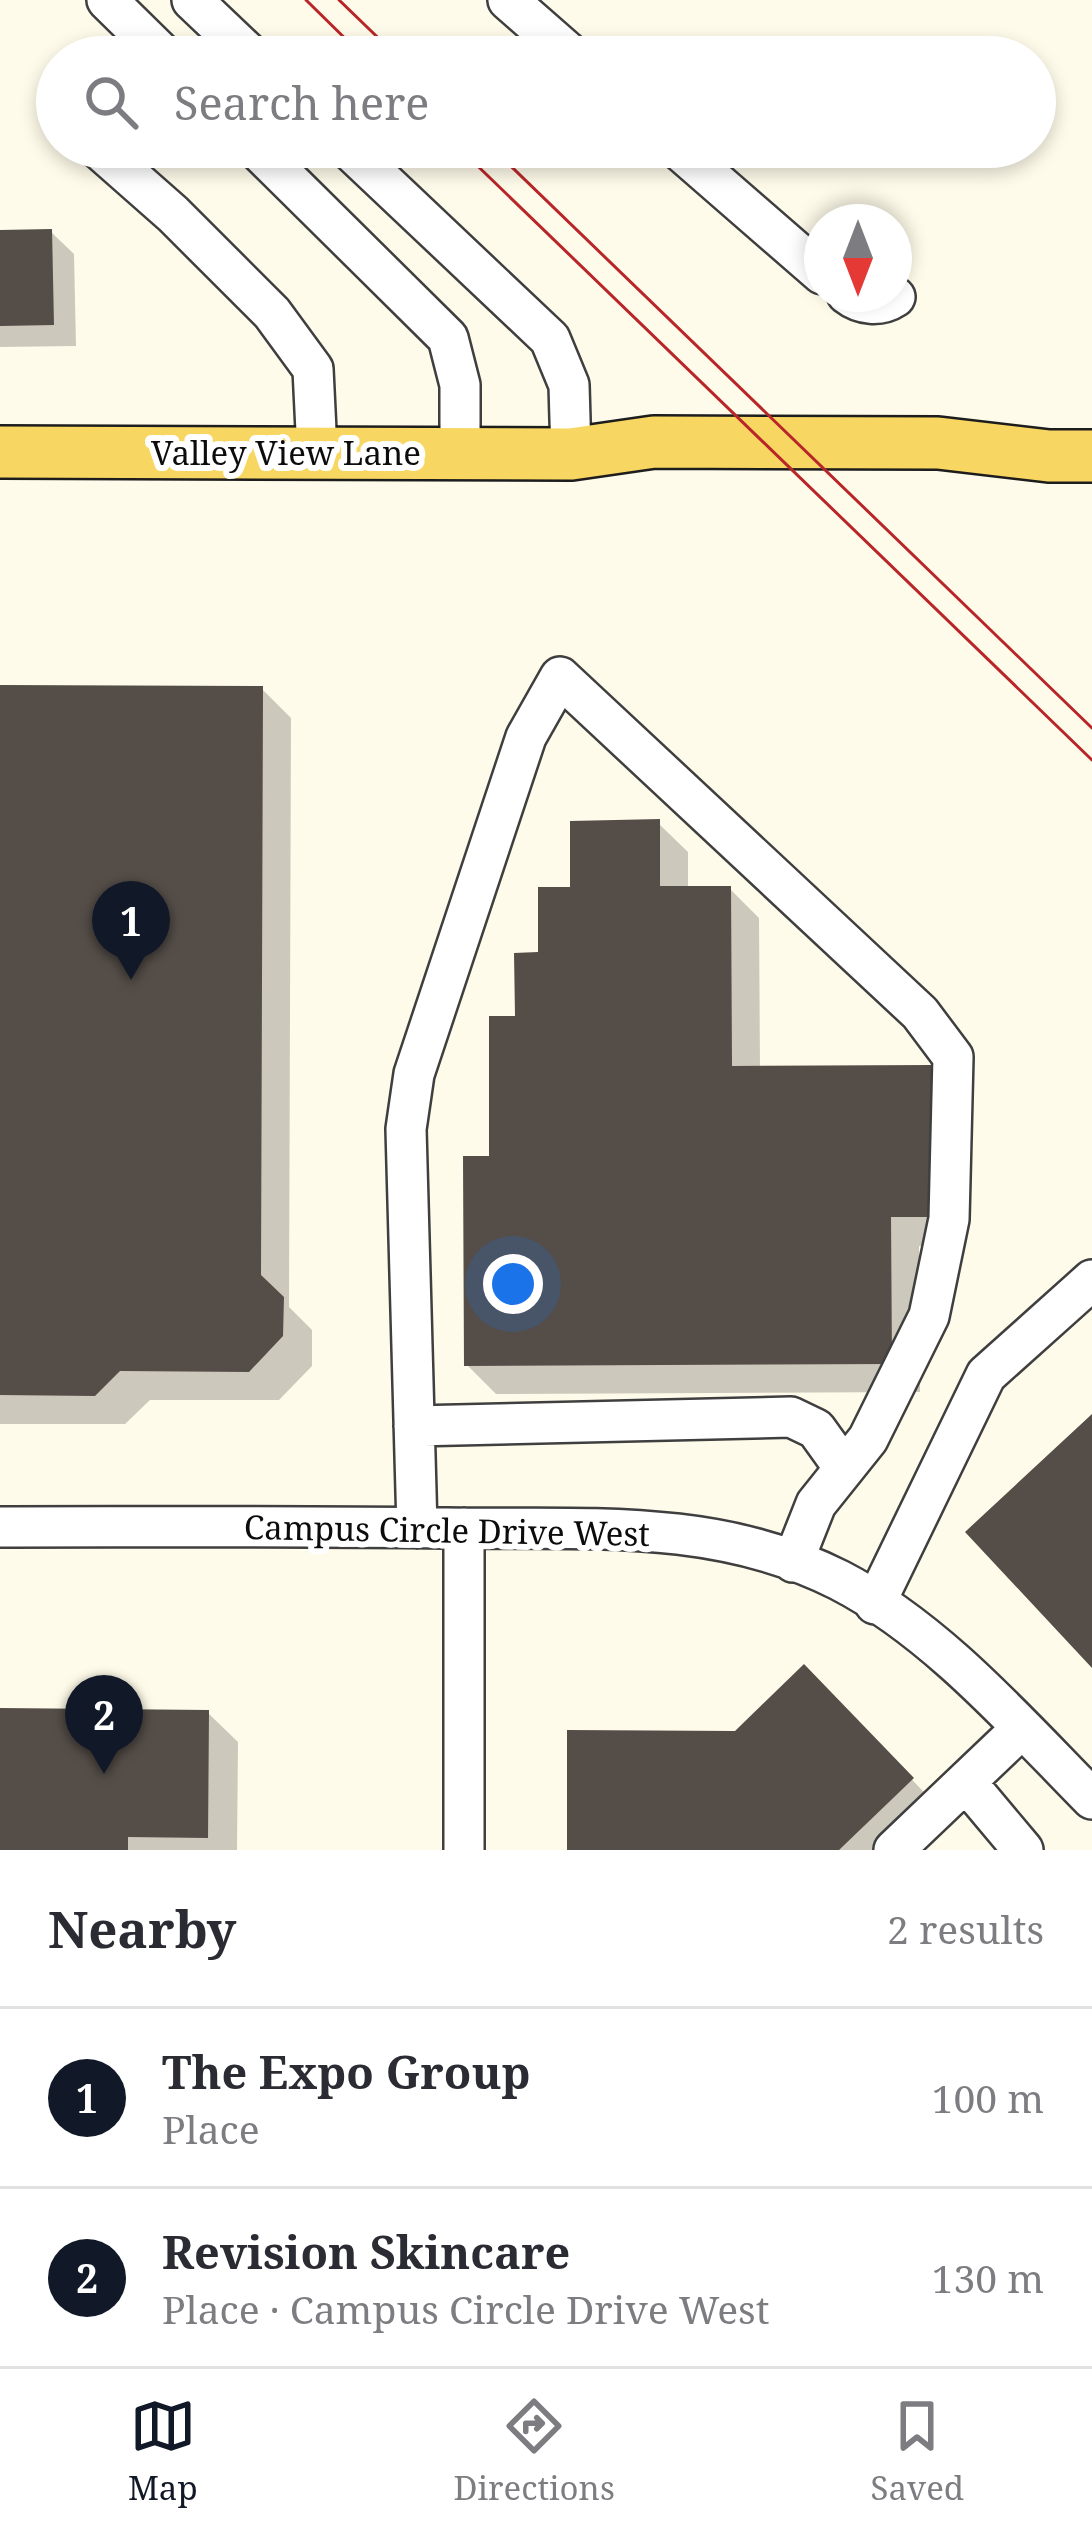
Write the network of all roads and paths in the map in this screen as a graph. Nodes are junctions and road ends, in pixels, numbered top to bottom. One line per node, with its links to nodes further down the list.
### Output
1 (107, 0): 4 (street)
2 (192, 0): 5 (street)
3 (508, 0): 6 (street)
4 (144, 36)
5 (230, 36)
6 (549, 36)
7 (121, 168): 13 (street)
8 (276, 168): 14 (street)
9 (369, 168): 15 (street)
10 (700, 168): 11 (street)
11 (804, 258)
12 (0, 452): 13 (main road, Valley View Lane)
13 (317, 452): 14 (main road, Valley View Lane)
14 (460, 452): 15 (main road, Valley View Lane)
15 (571, 454): 16 (main road, Valley View Lane)
16 (1071, 456)
17 (1092, 1280): 24 (street)
18 (414, 1426): 19 (street); 19 (street); 21 (street)
19 (844, 1468): 23 (street)
20 (0, 1527): 21 (street, Campus Circle Drive West)
21 (417, 1528): 22 (street, Campus Circle Drive West)
22 (464, 1528): 23 (street, Campus Circle Drive West); 28 (street)
23 (793, 1562): 24 (street, Campus Circle Drive West)
24 (875, 1604): 25 (street, Campus Circle Drive West)
25 (1022, 1728): 26 (street); 27 (street, Campus Circle Drive West)
26 (966, 1782): 29 (street); 30 (street)
27 (1092, 1799)
28 (464, 1850)
29 (894, 1850)
30 (1023, 1850)

